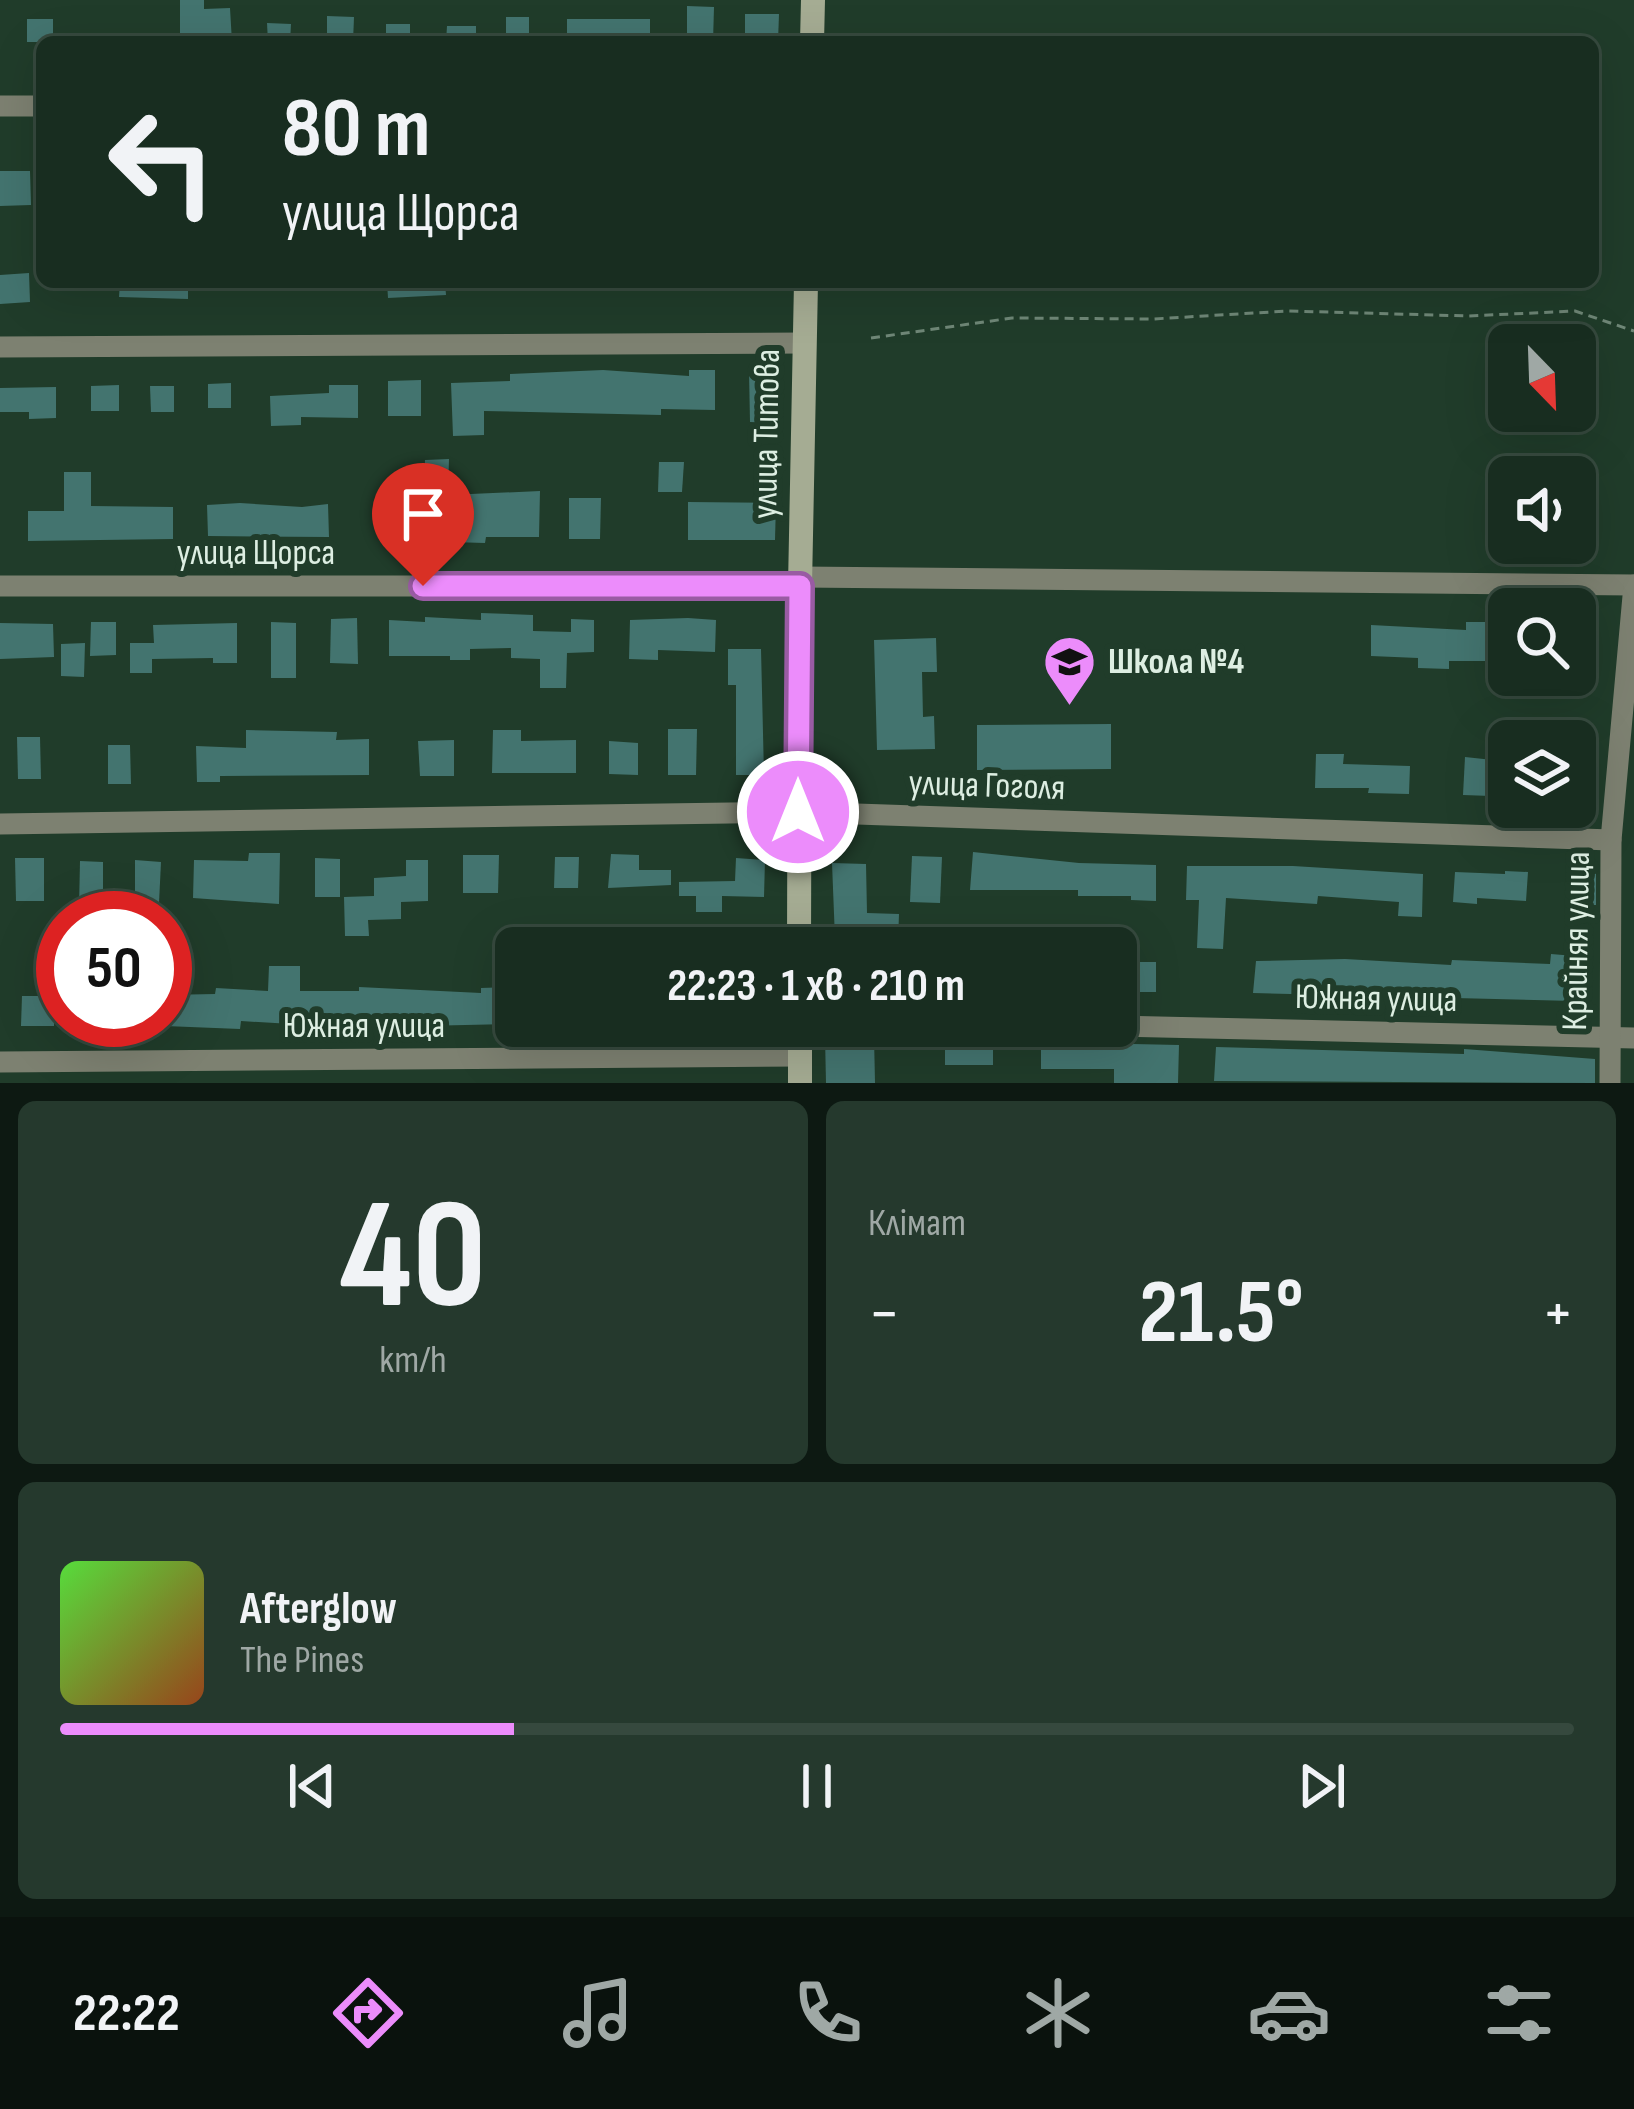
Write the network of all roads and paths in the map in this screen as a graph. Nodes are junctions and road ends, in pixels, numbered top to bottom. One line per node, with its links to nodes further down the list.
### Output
1 (813, 0): 2 (main road)
2 (812, 36)
3 (0, 106): 4 (street)
4 (36, 106)
5 (806, 288): 8 (main road, улица Титова)
6 (1634, 331): 7 (path)
7 (871, 338)
8 (804, 344): 9 (street); 10 (main road, улица Титова)
9 (0, 347)
10 (800, 581): 11 (street, улица Щорса); 12 (street, улица Щорса); 13 (main road, улица Титова)
11 (1634, 584): 15 (street, Крайняя улица)
12 (0, 586)
13 (798, 812): 14 (street, улица Гоголя); 15 (street, улица Гоголя); 16 (main road, улица Титова)
14 (0, 824)
15 (1611, 840): 18 (street, Крайняя улица)
16 (800, 927)
17 (1137, 1026): 18 (street, Южная улица)
18 (1609, 1037): 19 (street, Южная улица); 24 (street, Крайняя улица)
19 (1634, 1038)
20 (801, 1047): 21 (main road)
21 (801, 1056): 22 (street, Южная улица); 23 (main road)
22 (0, 1062)
23 (800, 1083)
24 (1610, 1083)

